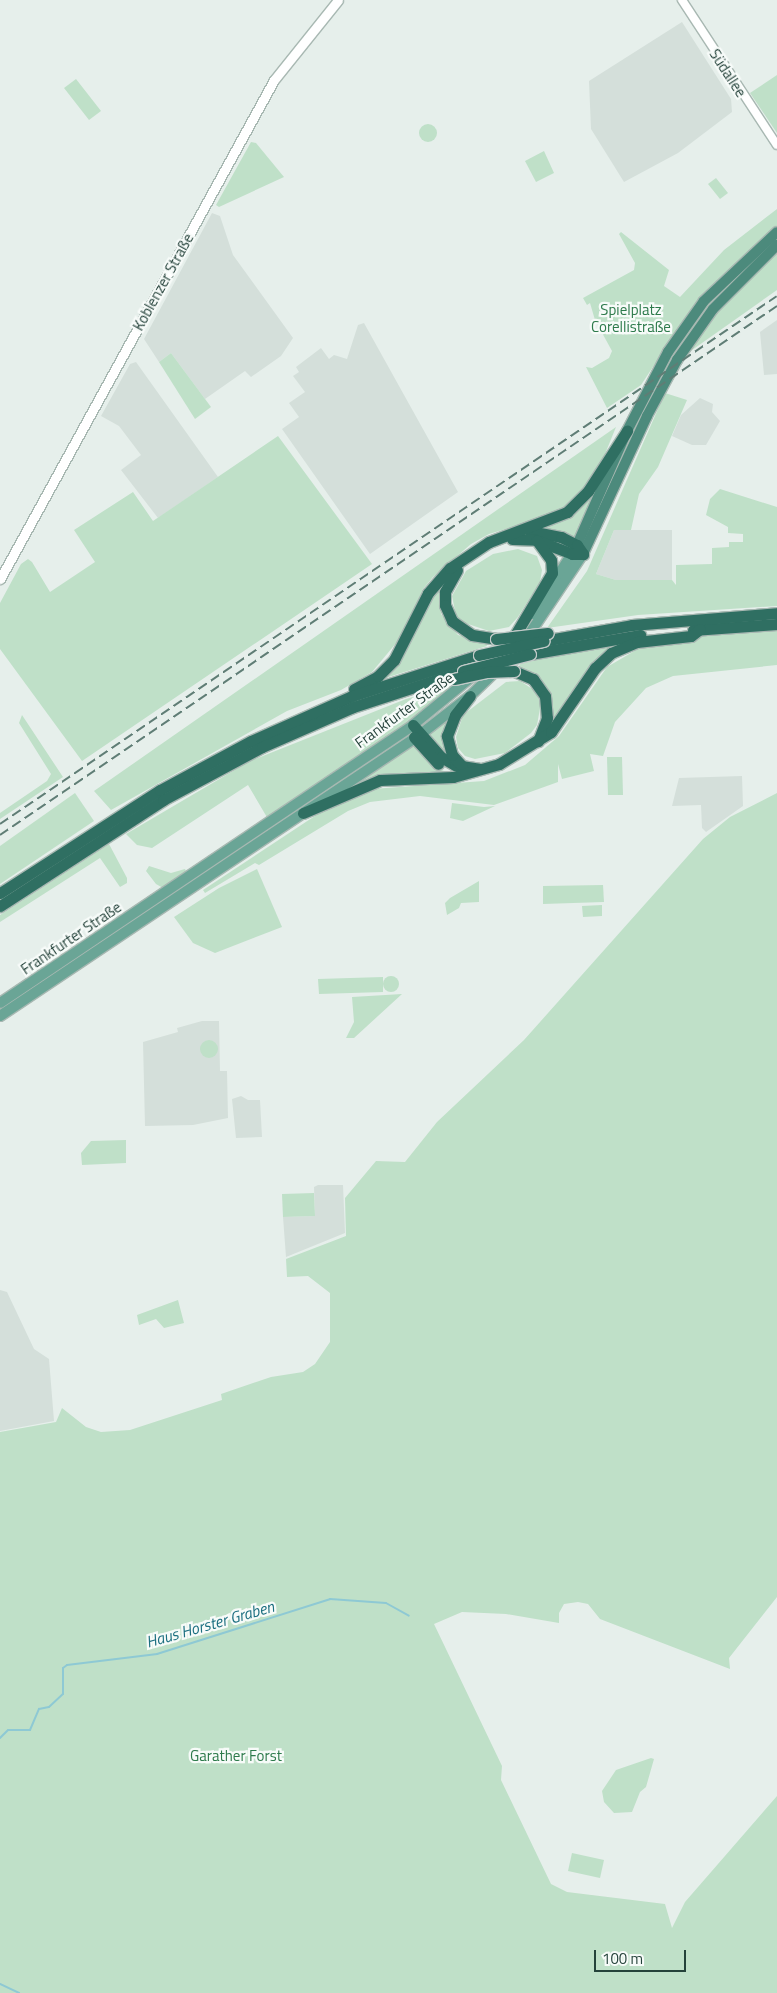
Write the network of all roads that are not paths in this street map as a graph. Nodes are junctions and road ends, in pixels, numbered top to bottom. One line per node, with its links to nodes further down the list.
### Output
1 (338, 0): 10 (main road, Koblenzer Straße)
2 (682, 0): 3 (street, Südallee)
3 (777, 145)
4 (777, 232): 6 (highway, Frankfurter Straße)
5 (777, 245): 9 (highway, Frankfurter Straße)
6 (627, 431): 7 (highway); 9 (highway, Frankfurter Straße)
7 (525, 530): 9 (highway); 18 (highway)
8 (536, 540): 9 (highway); 14 (highway); 15 (highway, bridge)
9 (577, 551): 14 (main road, Frankfurter Straße); 17 (main road, Frankfurter Straße)
10 (1, 576)
11 (777, 613): 15 (highway)
12 (777, 624): 13 (highway)
13 (700, 629): 16 (highway, bridge); 21 (highway)
14 (515, 635): 19 (main road, Frankfurter Straße)
15 (545, 637): 18 (highway, bridge)
16 (430, 681): 21 (highway, bridge); 24 (highway)
17 (470, 696): 20 (main road, Frankfurter Straße); 22 (highway)
18 (302, 717): 24 (highway)
19 (412, 725): 20 (highway); 28 (main road, Frankfurter Straße)
20 (418, 736): 22 (highway); 23 (main road, Frankfurter Straße)
21 (538, 741): 22 (highway)
22 (467, 771): 23 (highway)
23 (303, 813): 29 (main road, Frankfurter Straße)
24 (119, 821): 25 (highway)
25 (99, 834): 26 (highway); 27 (highway)
26 (0, 893)
27 (0, 906)
28 (0, 1003)
29 (0, 1016)

